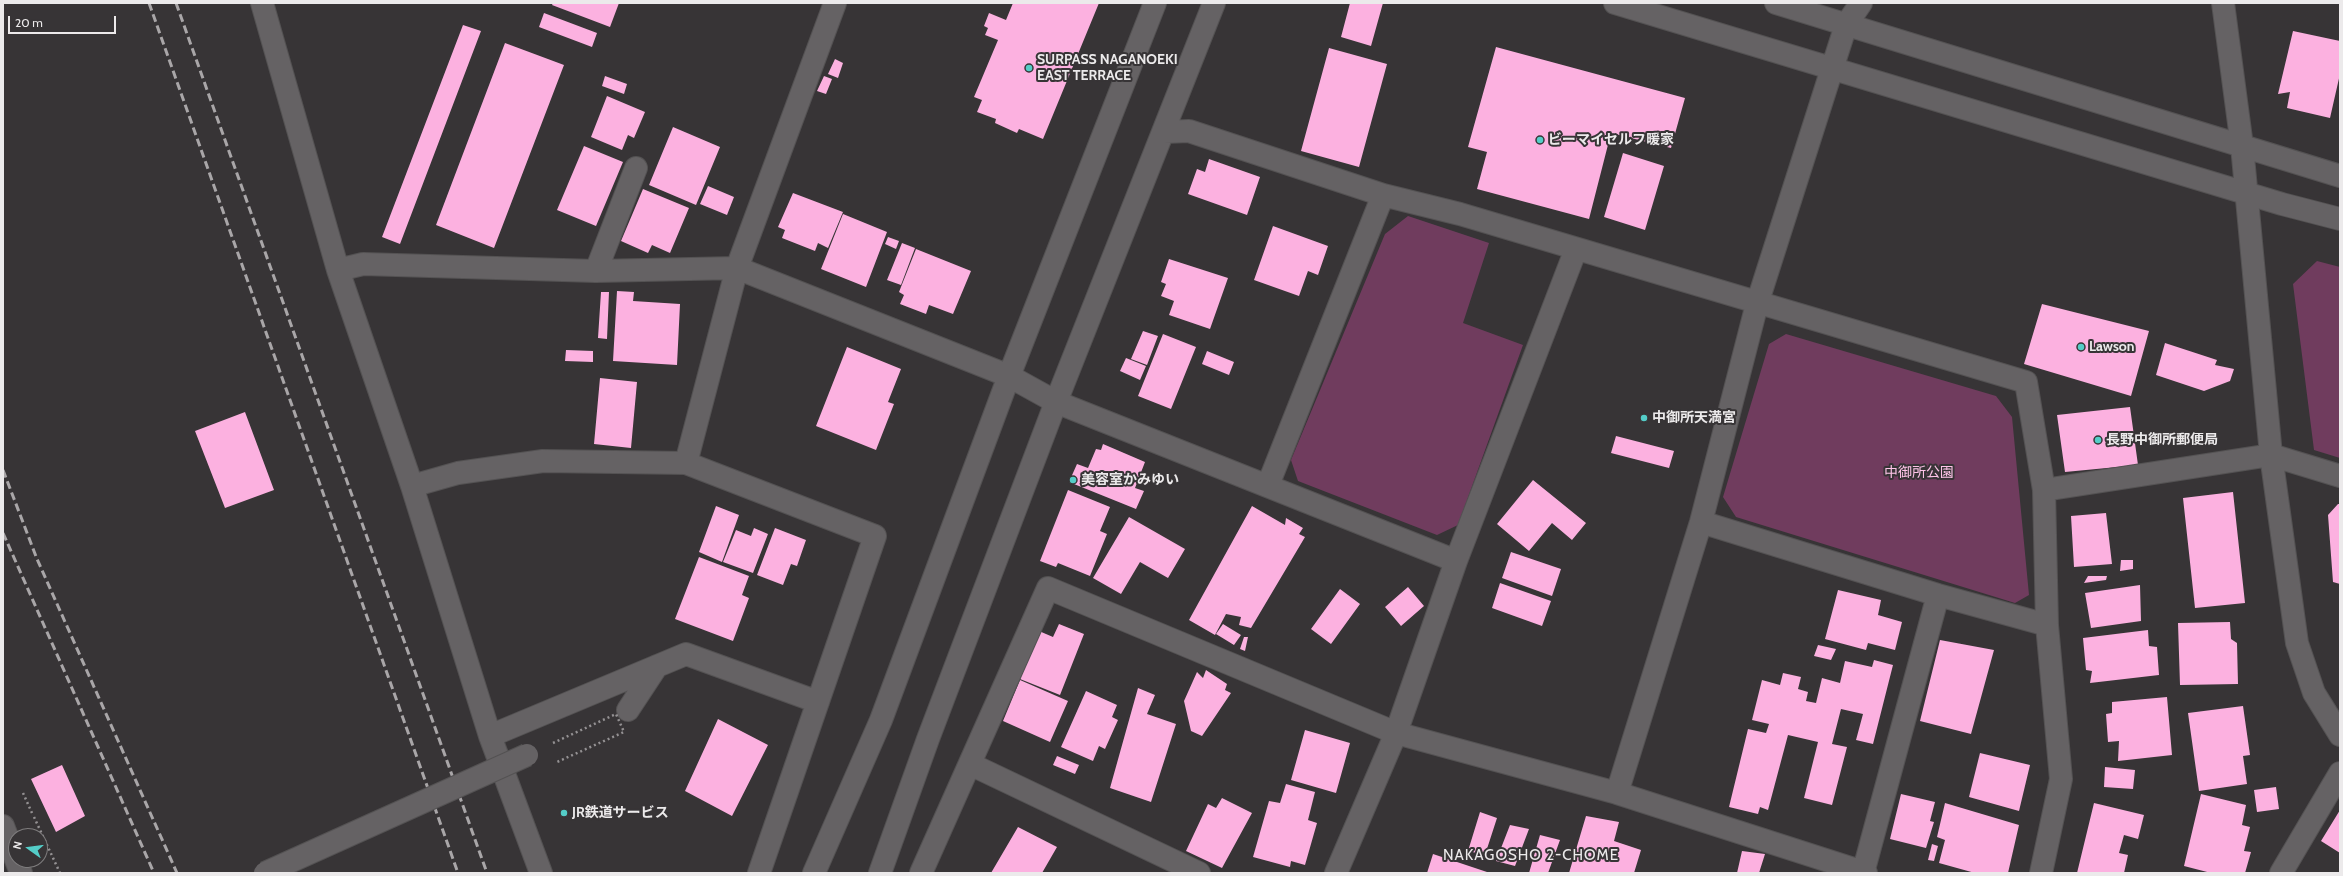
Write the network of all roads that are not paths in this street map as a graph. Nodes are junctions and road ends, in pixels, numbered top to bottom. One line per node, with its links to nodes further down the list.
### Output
1 (262, 3): 20 (street)
2 (835, 3): 19 (street)
3 (1155, 3): 23 (street)
4 (1214, 3): 11 (street)
5 (1615, 3): 10 (street)
6 (1776, 3): 9 (street)
7 (1861, 3): 9 (street)
8 (2223, 3): 12 (street)
9 (1846, 25): 10 (street); 12 (street)
10 (1832, 68): 15 (street); 22 (street)
11 (1164, 132): 16 (street); 24 (street)
12 (2242, 146): 14 (street); 15 (street)
13 (636, 168): 21 (street)
14 (2340, 176)
15 (2246, 193): 17 (street); 25 (street)
16 (1383, 195): 18 (street); 28 (street)
17 (2340, 219)
18 (1576, 249): 22 (street); 32 (street)
19 (737, 268): 21 (street); 23 (street); 26 (street)
20 (338, 270): 21 (street); 29 (street)
21 (596, 271)
22 (1757, 304): 30 (street); 31 (street)
23 (1009, 376): 24 (street); 50 (street)
24 (1056, 402): 28 (street); 51 (street)
25 (2271, 455): 27 (street); 30 (street); 39 (street)
26 (686, 462): 29 (street); 36 (street)
27 (2340, 476)
28 (1268, 484): 32 (street)
29 (412, 486): 40 (street)
30 (2044, 490): 34 (street)
31 (1700, 522): 33 (street); 44 (street)
32 (1456, 561): 38 (street)
33 (1938, 595): 34 (street); 55 (street)
34 (2047, 626): 56 (street)
35 (657, 666): 36 (street); 37 (street); 40 (street)
36 (818, 702): 49 (street)
37 (628, 710)
38 (1396, 733): 42 (street); 44 (street); 54 (street)
39 (2340, 734)
40 (490, 736): 48 (street)
41 (527, 755): 47 (street, bridge)
42 (970, 764): 52 (street); 53 (street)
43 (2340, 773): 57 (street)
44 (1617, 793): 55 (street)
45 (3, 826): 46 (street)
46 (21, 873)
47 (265, 873)
48 (540, 873)
49 (759, 873)
50 (814, 873)
51 (880, 873)
52 (920, 873)
53 (1199, 873)
54 (1336, 873)
55 (1864, 873)
56 (2041, 873)
57 (2281, 873)

